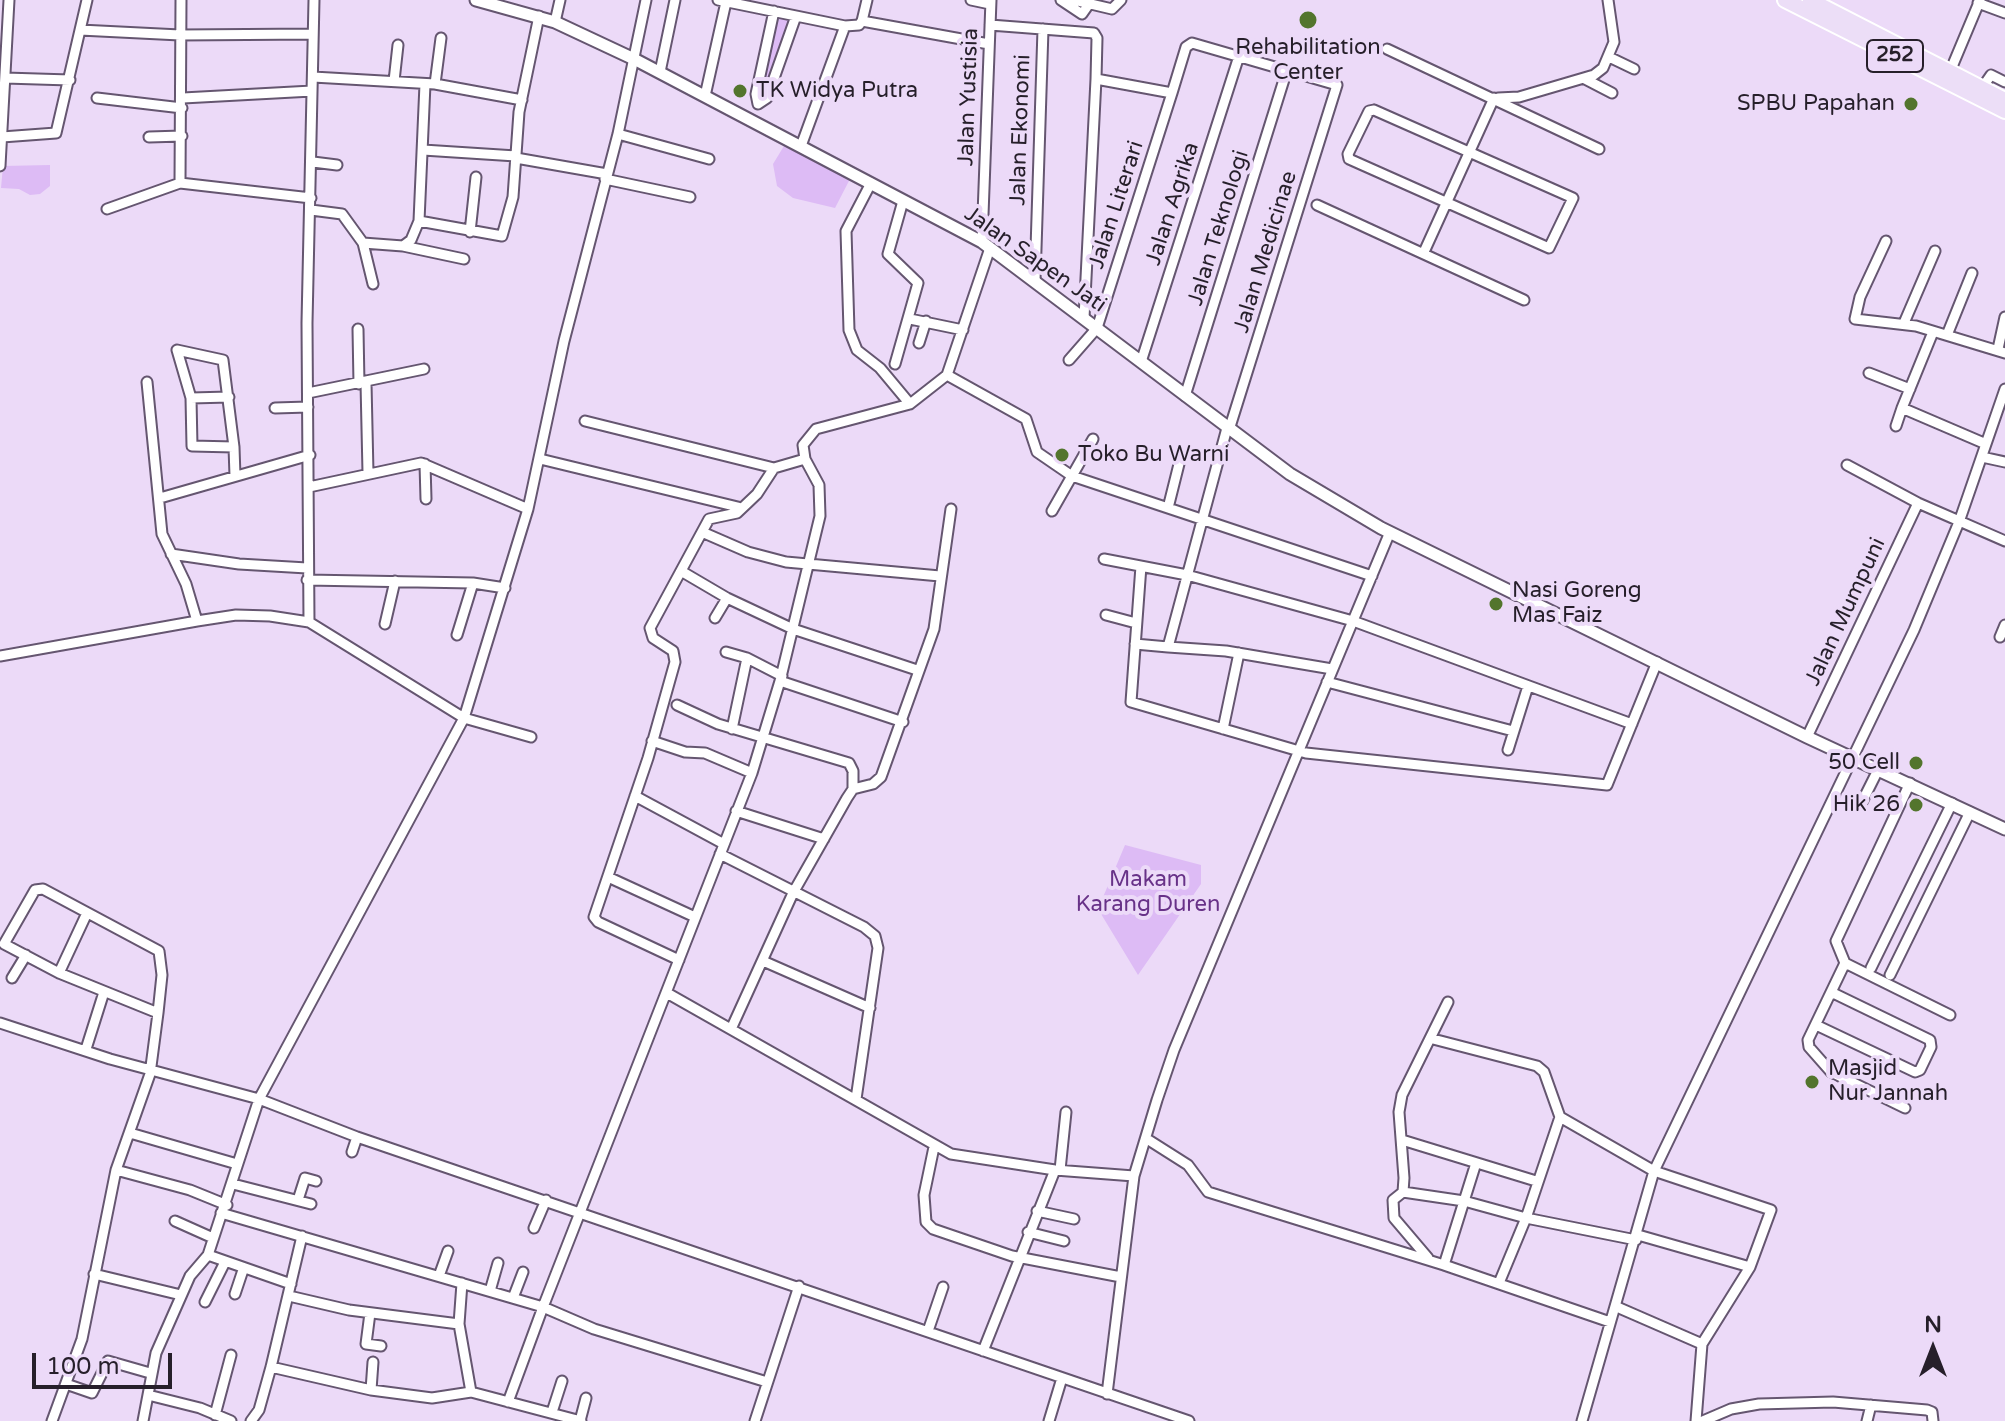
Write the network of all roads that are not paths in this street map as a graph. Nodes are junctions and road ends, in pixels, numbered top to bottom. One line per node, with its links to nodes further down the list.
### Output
1 (9, 0): 46 (street)
2 (87, 0): 31 (street)
3 (181, 0): 33 (street)
4 (314, 0): 32 (street)
5 (476, 0): 24 (street, Jalan Sapen Jati)
6 (560, 0): 27 (street)
7 (646, 0): 40 (street)
8 (675, 0): 43 (street)
9 (776, 0): 22 (street)
10 (867, 0): 26 (street)
11 (971, 0): 19 (street)
12 (1061, 0): 21 (street)
13 (1074, 0): 21 (street)
14 (1121, 0): 21 (street)
15 (1785, 0): 44 (main road, 252)
16 (1810, 0): 44 (main road, 252)
17 (722, 1): 22 (street); 57 (street)
18 (1979, 1): 23 (street); 44 (street)
19 (990, 2): 28 (street, Jalan Yustisia)
20 (1611, 2): 39 (street)
21 (1087, 8)
22 (774, 11): 25 (street); 25 (street)
23 (2005, 13)
24 (539, 16): 27 (street, Jalan Sapen Jati); 60 (street)
25 (796, 16): 29 (street)
26 (862, 21): 29 (street); 35 (street)
27 (555, 22): 40 (street, Jalan Sapen Jati)
28 (990, 25): 30 (street); 35 (street, Jalan Yustisia)
29 (845, 26): 67 (street)
30 (1043, 29): 47 (street); 97 (street, Jalan Ekonomi)
31 (80, 30): 33 (street); 49 (street)
32 (313, 34): 33 (street); 45 (street)
33 (180, 35): 61 (street)
34 (441, 38): 52 (street)
35 (989, 44): 91 (street, Jalan Yustisia)
36 (398, 45): 50 (street)
37 (1387, 49): 59 (street)
38 (1239, 56): 42 (street); 55 (street, Jalan Literari); 113 (street, Jalan Agrika)
39 (1609, 57): 41 (street); 48 (street)
40 (634, 59): 43 (street, Jalan Sapen Jati); 64 (street)
41 (1634, 69)
42 (1287, 70): 123 (street, Jalan Teknologi); 132 (street, Jalan Medicinae)
43 (660, 72): 57 (street, Jalan Sapen Jati)
44 (1948, 76): 53 (main road, 252); 62 (main road, 252)
45 (313, 77): 50 (street); 54 (street)
46 (5, 78): 49 (street); 63 (street)
47 (1096, 79): 55 (street); 101 (street)
48 (1585, 79): 56 (street); 59 (street)
49 (70, 80): 63 (street)
50 (394, 81): 52 (street)
51 (2005, 82): 53 (street)
52 (430, 84): 60 (street); 69 (street)
53 (1982, 88): 62 (main road, 252)
54 (312, 91): 61 (street); 73 (street)
55 (1172, 93): 105 (street, Jalan Literari)
56 (1612, 93)
57 (705, 96): 67 (street, Jalan Sapen Jati)
58 (97, 98): 61 (street)
59 (1494, 98): 68 (street); 70 (street)
60 (522, 100): 71 (street)
61 (182, 103): 65 (street)
62 (2004, 106)
63 (1, 131): 75 (street)
64 (618, 134): 72 (street); 77 (street)
65 (182, 136): 66 (street); 78 (street)
66 (149, 137)
67 (801, 146): 79 (street, Jalan Sapen Jati)
68 (1599, 149)
69 (423, 150): 71 (street); 87 (street)
70 (1469, 153): 83 (street); 83 (street); 83 (street)
71 (516, 157): 77 (street); 88 (street)
72 (709, 159)
73 (313, 162): 74 (street); 81 (street)
74 (337, 165)
75 (0, 166)
76 (476, 177): 88 (street)
77 (606, 177): 80 (street); 138 (street)
78 (180, 183): 81 (street); 85 (street)
79 (871, 183): 82 (street, Jalan Sapen Jati); 126 (street)
80 (690, 197)
81 (311, 198): 86 (street)
82 (903, 201): 91 (street, Jalan Sapen Jati); 102 (street)
83 (1447, 202): 94 (street)
84 (1317, 205): 94 (street)
85 (107, 209)
86 (311, 210): 90 (street); 122 (street)
87 (419, 221): 88 (street); 92 (street)
88 (470, 232)
89 (1886, 241): 104 (street)
90 (363, 243): 92 (street); 98 (street)
91 (986, 245): 97 (street, Jalan Sapen Jati); 107 (street, Jalan Yustisia)
92 (403, 246): 95 (street)
93 (1935, 251): 104 (street)
94 (1424, 252): 99 (street)
95 (464, 259)
96 (1972, 273): 109 (street)
97 (1035, 280): 101 (street, Jalan Sapen Jati)
98 (373, 284)
99 (1524, 300)
100 (2005, 317): 111 (street)
101 (1084, 318): 105 (street, Jalan Sapen Jati)
102 (910, 319): 103 (street); 114 (street)
103 (926, 321): 107 (street); 110 (street)
104 (1904, 323): 108 (street)
105 (1097, 328): 112 (street); 113 (street, Jalan Sapen Jati)
106 (358, 329): 119 (street)
107 (963, 330): 117 (street, Jalan Yustisia)
108 (1933, 332): 109 (street); 120 (street)
109 (1947, 335): 111 (street)
110 (919, 343)
111 (2002, 351)
112 (1069, 360)
113 (1141, 362): 123 (street, Jalan Sapen Jati)
114 (895, 364)
115 (424, 369): 119 (street)
116 (1869, 373): 120 (street)
117 (947, 375): 126 (street); 147 (street)
118 (147, 382): 149 (street)
119 (362, 384): 122 (street); 145 (street)
120 (1910, 389): 129 (street)
121 (2005, 389): 134 (street)
122 (308, 393): 127 (street)
123 (1185, 396): 132 (street, Jalan Sapen Jati)
124 (229, 397): 125 (street); 125 (street); 135 (street)
125 (191, 398): 135 (street)
126 (910, 404): 139 (street)
127 (308, 407): 128 (street); 136 (street)
128 (275, 408)
129 (1902, 408): 131 (street); 134 (street)
130 (585, 421): 144 (street)
131 (1896, 426)
132 (1228, 429): 157 (street, Jalan Medicinae); 160 (street, Jalan Sapen Jati)
133 (1093, 439): 147 (street)
134 (1986, 444): 137 (street)
135 (234, 447): 146 (street)
136 (310, 455): 146 (street); 148 (street)
137 (1982, 457): 141 (street); 158 (street)
138 (540, 459): 152 (street); 154 (street)
139 (805, 459): 144 (street); 164 (street)
140 (1180, 460): 153 (street)
141 (2005, 462)
142 (425, 464): 145 (street); 150 (street); 154 (street)
143 (1847, 465): 151 (street)
144 (774, 468): 152 (street)
145 (368, 473): 148 (street)
146 (235, 476): 149 (street)
147 (1072, 476): 153 (street); 156 (street)
148 (309, 487): 166 (street)
149 (160, 498): 162 (street)
150 (426, 499)
151 (1918, 503): 158 (street); 208 (street, Jalan Mumpuni)
152 (742, 508): 159 (street)
153 (1168, 508): 157 (street)
154 (528, 509): 174 (street)
155 (951, 509): 169 (street)
156 (1052, 511)
157 (1202, 520): 168 (street, Jalan Medicinae); 170 (street)
158 (1959, 522): 161 (street); 212 (street)
159 (702, 532): 164 (street); 167 (street)
160 (1390, 532): 170 (street); 193 (street, Jalan Sapen Jati)
161 (2005, 541)
162 (171, 554): 166 (street); 178 (street)
163 (1104, 559): 165 (street)
164 (811, 564): 169 (street); 184 (street)
165 (1141, 566): 168 (street); 181 (street)
166 (307, 568): 171 (street)
167 (681, 571): 175 (street); 209 (street)
168 (1187, 575): 179 (street); 188 (street, Jalan Medicinae)
169 (940, 576): 195 (street)
170 (1372, 576): 179 (street)
171 (307, 580): 172 (street); 180 (street)
172 (395, 581): 173 (street); 182 (street)
173 (473, 583): 174 (street); 185 (street)
174 (505, 588): 200 (street)
175 (727, 598): 177 (street); 184 (street)
176 (1106, 615): 181 (street)
177 (715, 618)
178 (197, 621): 180 (street); 191 (street)
179 (1353, 621): 194 (street); 198 (street)
180 (309, 622): 200 (street)
181 (1136, 623): 187 (street)
182 (385, 624)
183 (2005, 625): 186 (street)
184 (793, 629): 195 (street); 196 (street)
185 (457, 635)
186 (2000, 637)
187 (1135, 644): 188 (street); 204 (street)
188 (1168, 647): 190 (street)
189 (726, 652): 192 (street)
190 (1239, 653): 194 (street); 204 (street)
191 (0, 656)
192 (747, 658): 196 (street); 203 (street)
193 (1657, 662): 202 (street); 208 (street, Jalan Sapen Jati)
194 (1332, 669): 197 (street)
195 (917, 670): 201 (street)
196 (781, 679): 201 (street); 207 (street)
197 (1327, 682): 205 (street); 211 (street)
198 (1528, 686): 202 (street); 205 (street)
199 (677, 705): 203 (street)
200 (464, 718): 206 (street); 250 (street)
201 (903, 722): 216 (street)
202 (1632, 724): 211 (street)
203 (732, 729): 207 (street)
204 (1223, 729): 211 (street)
205 (1513, 731): 210 (street)
206 (531, 737)
207 (764, 737): 214 (street); 216 (street)
208 (1807, 737): 212 (street, Jalan Sapen Jati)
209 (652, 741): 214 (street); 217 (street)
210 (1508, 750)
211 (1298, 751): 257 (street)
212 (1852, 756): 213 (street, Jalan Sapen Jati); 265 (street)
213 (1879, 768): 215 (street, Jalan Sapen Jati); 219 (street)
214 (752, 773): 220 (street)
215 (1910, 783): 218 (street, Jalan Sapen Jati); 232 (street)
216 (853, 789): 223 (street)
217 (635, 796): 224 (street); 225 (street)
218 (1952, 803): 221 (street, Jalan Sapen Jati); 233 (street)
219 (1861, 804)
220 (736, 811): 223 (street); 224 (street)
221 (1970, 812): 222 (street, Jalan Sapen Jati); 235 (street)
222 (2005, 829)
223 (824, 839): 226 (street)
224 (722, 849): 226 (street); 228 (street)
225 (608, 877): 228 (street); 230 (street)
226 (793, 893): 231 (street); 241 (street)
227 (87, 913): 229 (street); 234 (street); 242 (street)
228 (695, 917): 230 (street)
229 (26, 955): 234 (street); 236 (street)
230 (679, 960): 239 (street)
231 (763, 961): 241 (street); 246 (street)
232 (1845, 963): 238 (street); 243 (street)
233 (1871, 968)
234 (59, 973): 237 (street)
235 (1890, 975)
236 (12, 978)
237 (104, 992): 242 (street); 248 (street)
238 (1831, 992): 245 (street); 245 (street)
239 (667, 993): 246 (street); 277 (street)
240 (1448, 1002): 247 (street)
241 (870, 1008): 251 (street)
242 (158, 1013): 249 (street)
243 (1950, 1015)
244 (0, 1023): 248 (street)
245 (1816, 1025): 252 (street)
246 (732, 1027): 251 (street)
247 (1433, 1039): 254 (street); 258 (street)
248 (86, 1049): 249 (street)
249 (149, 1069): 250 (street); 255 (street)
250 (259, 1099): 256 (street); 262 (street)
251 (856, 1099): 259 (street)
252 (1905, 1108)
253 (1066, 1112): 264 (street)
254 (1560, 1117): 265 (street); 268 (street)
255 (130, 1133): 262 (street); 263 (street)
256 (357, 1137): 260 (street); 272 (street)
257 (1147, 1139): 266 (street); 290 (street)
258 (1402, 1140): 261 (street); 270 (street)
259 (934, 1147): 264 (street); 289 (street)
260 (352, 1152)
261 (1476, 1163): 268 (street); 273 (street)
262 (237, 1164): 269 (street)
263 (116, 1170): 275 (street); 297 (street)
264 (1057, 1170): 266 (street); 276 (street)
265 (1654, 1171): 285 (street); 294 (street)
266 (1134, 1176): 299 (street)
267 (316, 1181): 271 (street)
268 (1536, 1181): 278 (street)
269 (233, 1184): 271 (street); 275 (street)
270 (1403, 1192): 273 (street); 290 (street)
271 (298, 1200): 274 (street)
272 (546, 1200): 277 (street); 281 (street)
273 (1464, 1201): 278 (street); 293 (street)
274 (311, 1204)
275 (224, 1209): 283 (street); 284 (street)
276 (1037, 1211): 279 (street); 282 (street)
277 (582, 1214): 303 (street); 311 (street)
278 (1526, 1218): 285 (street); 301 (street)
279 (1074, 1219)
280 (175, 1221): 284 (street)
281 (534, 1228)
282 (1028, 1232): 286 (street); 289 (street)
283 (302, 1236): 298 (street); 302 (street)
284 (213, 1238): 288 (street)
285 (1637, 1238): 294 (street); 312 (street)
286 (1064, 1241)
287 (448, 1251): 298 (street)
288 (208, 1255): 291 (street); 307 (street)
289 (1018, 1257): 299 (street); 319 (street)
290 (1430, 1260): 293 (street)
291 (225, 1262): 295 (street); 310 (street)
292 (498, 1263): 305 (street)
293 (1444, 1265): 301 (street)
294 (1750, 1267): 317 (street)
295 (243, 1270): 302 (street); 306 (street)
296 (523, 1272): 309 (street)
297 (94, 1274): 307 (street); 327 (street)
298 (439, 1276): 300 (street)
299 (1121, 1277): 330 (street)
300 (462, 1283): 305 (street); 315 (street)
301 (1499, 1283): 314 (street)
302 (291, 1284): 308 (street)
303 (799, 1286): 316 (street); 326 (street)
304 (943, 1287): 316 (street)
305 (490, 1291): 309 (street)
306 (235, 1294)
307 (181, 1295): 323 (street)
308 (289, 1296): 313 (street); 322 (street)
309 (513, 1298): 311 (street)
310 (205, 1302)
311 (543, 1307): 326 (street); 333 (street)
312 (1617, 1307): 314 (street); 317 (street)
313 (370, 1313): 315 (street); 318 (street)
314 (1610, 1322): 345 (street)
315 (459, 1324): 329 (street)
316 (928, 1331): 319 (street)
317 (1702, 1344): 346 (street)
318 (381, 1346)
319 (983, 1351): 324 (street)
320 (231, 1355): 336 (street)
321 (373, 1362): 328 (street)
322 (271, 1367): 328 (street); 340 (street)
323 (150, 1373): 327 (street); 331 (street)
324 (1062, 1378): 330 (street); 343 (street)
325 (562, 1381): 335 (street)
326 (767, 1382): 342 (street)
327 (66, 1384): 337 (street)
328 (371, 1390): 329 (street)
329 (471, 1392): 333 (street)
330 (1107, 1394): 344 (street)
331 (148, 1395): 336 (street); 338 (street)
332 (586, 1398): 341 (street)
333 (508, 1402): 335 (street)
334 (1871, 1405): 347 (street); 348 (street); 349 (street)
335 (552, 1412): 341 (street)
336 (215, 1415): 339 (street)
337 (52, 1421)
338 (143, 1421)
339 (231, 1421)
340 (251, 1421)
341 (580, 1421)
342 (755, 1421)
343 (1049, 1421)
344 (1189, 1421)
345 (1582, 1421)
346 (1696, 1421)
347 (1703, 1421)
348 (1867, 1421)
349 (1933, 1421)

